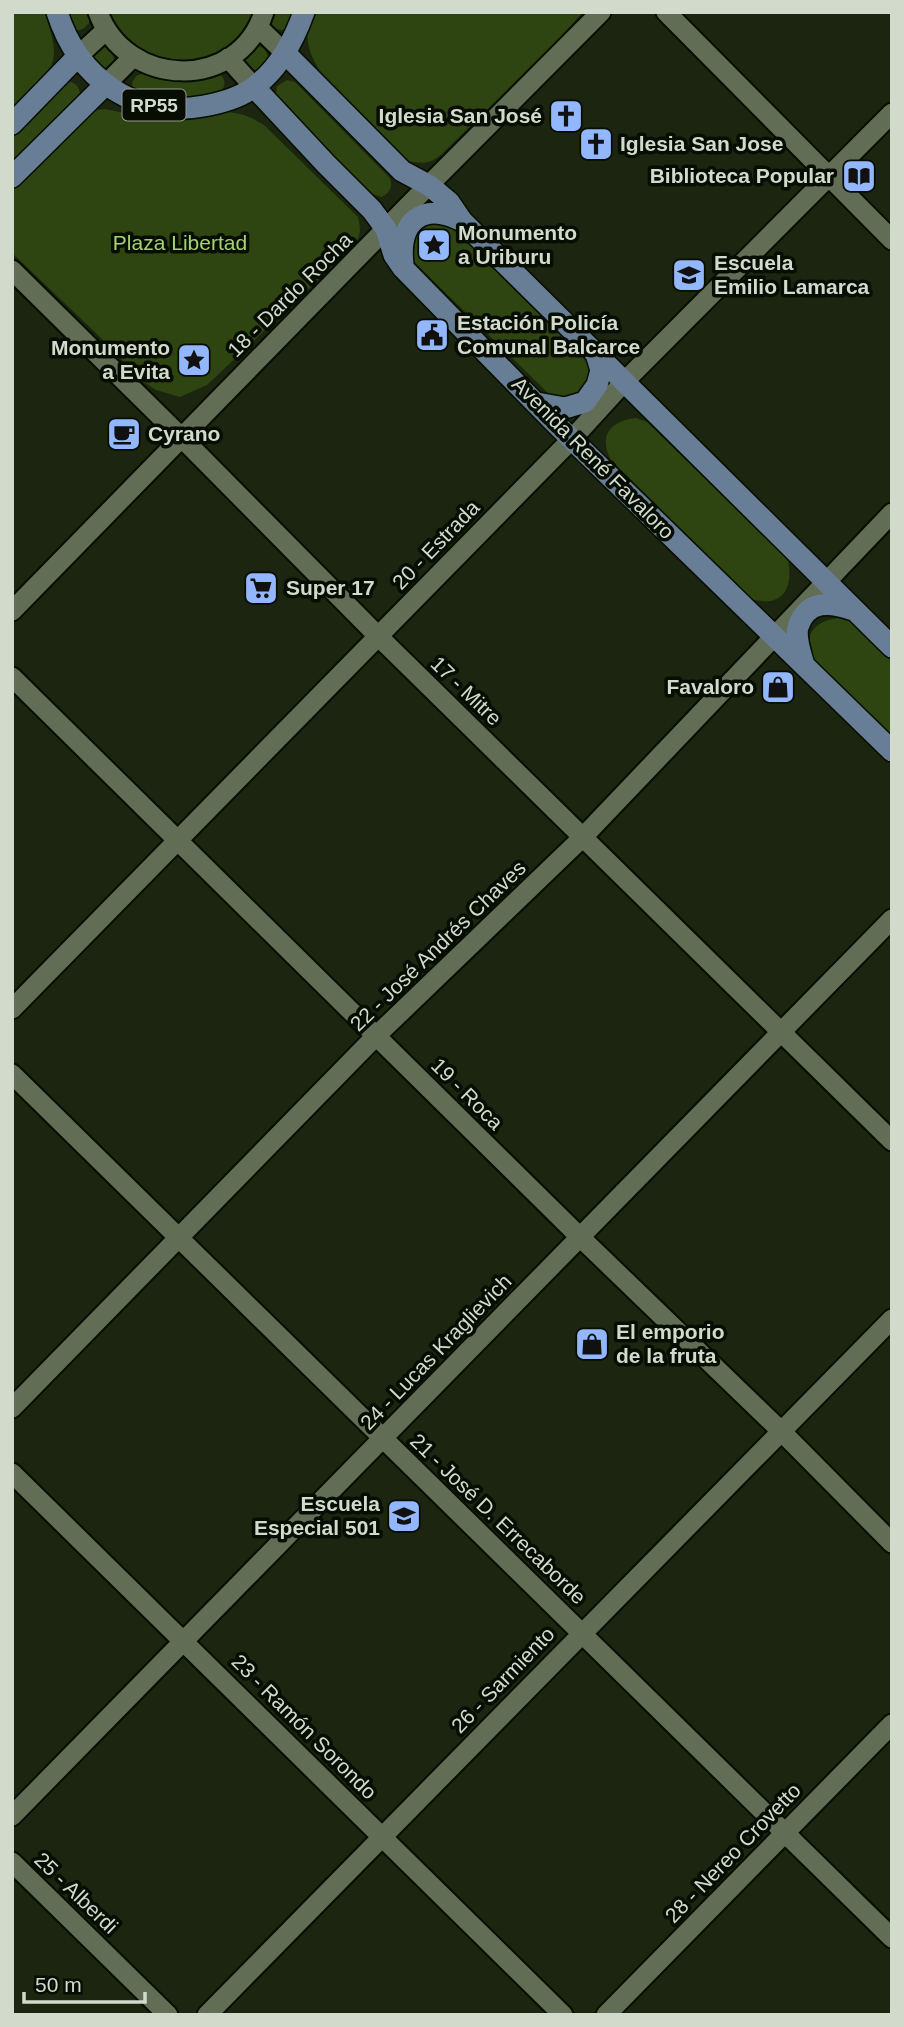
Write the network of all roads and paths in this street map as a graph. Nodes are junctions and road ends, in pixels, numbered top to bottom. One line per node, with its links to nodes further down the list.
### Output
1 (57, 12): 8 (main road, RP55)
2 (304, 12): 7 (main road, RP55)
3 (601, 12): 17 (street, 18 - Dardo Rocha)
4 (666, 12): 16 (street)
5 (261, 20): 7 (street); 10 (street)
6 (102, 21): 8 (street); 9 (street)
7 (285, 53): 12 (main road, RP55); 17 (main road)
8 (78, 57): 11 (main road, RP55); 14 (main road)
9 (133, 57): 10 (street); 11 (street)
10 (228, 58): 12 (street, Avenida René Favaloro)
11 (106, 84): 12 (main road, RP55); 15 (main road, RP55)
12 (254, 87): 19 (main road, Avenida René Favaloro)
13 (892, 113): 16 (street, 20 - Estrada)
14 (12, 124)
15 (12, 177)
16 (828, 178): 20 (street); 24 (street, 20 - Estrada)
17 (430, 186): 18 (main road); 19 (street, 18 - Dardo Rocha)
18 (463, 221): 21 (main road); 23 (main road)
19 (386, 229): 21 (main road, Avenida René Favaloro); 26 (street, 18 - Dardo Rocha)
20 (892, 240)
21 (403, 268): 25 (main road, Avenida René Favaloro)
22 (12, 270): 26 (street, 17 - Mitre)
23 (595, 352): 24 (main road); 25 (main road)
24 (624, 382): 27 (street, 20 - Estrada); 29 (main road)
25 (537, 403): 27 (main road, Avenida René Favaloro)
26 (181, 437): 30 (street, 18 - Dardo Rocha); 32 (street, 17 - Mitre)
27 (572, 439): 32 (street, 20 - Estrada); 33 (main road, Avenida René Favaloro)
28 (892, 513): 29 (street, 22 - José Andrés Chaves)
29 (825, 582): 31 (main road); 33 (street, 22 - José Andrés Chaves)
30 (12, 611)
31 (855, 611): 34 (main road); 35 (main road)
32 (378, 636): 38 (street, 17 - Mitre); 39 (street, 20 - Estrada)
33 (774, 636): 35 (main road, Avenida René Favaloro); 38 (street, 22 - José Andrés Chaves)
34 (892, 647)
35 (804, 665): 37 (main road, Avenida René Favaloro)
36 (12, 677): 39 (street, 19 - Roca)
37 (892, 751)
38 (583, 838): 42 (street, 17 - Mitre); 43 (street, 22 - José Andrés Chaves)
39 (178, 841): 41 (street, 20 - Estrada); 43 (street, 19 - Roca)
40 (892, 919): 42 (street, 24 - Lucas Kraglievich)
41 (12, 1009)
42 (781, 1032): 45 (street, 17 - Mitre); 46 (street, 24 - Lucas Kraglievich)
43 (376, 1037): 46 (street, 19 - Roca); 47 (street, 22 - José Andrés Chaves)
44 (12, 1074): 47 (street, 21 - José D. Errecaborde)
45 (892, 1141)
46 (580, 1237): 50 (street, 19 - Roca); 51 (street, 24 - Lucas Kraglievich)
47 (179, 1238): 49 (street, 22 - José Andrés Chaves); 51 (street, 21 - José D. Errecaborde)
48 (892, 1318): 50 (street, 26 - Sarmiento)
49 (12, 1408)
50 (782, 1431): 53 (street, 19 - Roca); 54 (street, 26 - Sarmiento)
51 (383, 1438): 54 (street, 21 - José D. Errecaborde); 55 (street, 24 - Lucas Kraglievich)
52 (12, 1473): 55 (street, 23 - Ramón Sorondo)
53 (892, 1543)
54 (581, 1633): 58 (street, 21 - José D. Errecaborde); 59 (street, 26 - Sarmiento)
55 (184, 1641): 57 (street, 24 - Lucas Kraglievich); 59 (street, 23 - Ramón Sorondo)
56 (892, 1724): 58 (street, 28 - Nereo Crovetto)
57 (12, 1816)
58 (785, 1833): 61 (street, 21 - José D. Errecaborde); 65 (street, 28 - Nereo Crovetto)
59 (382, 1836): 63 (street, 26 - Sarmiento); 64 (street, 23 - Ramón Sorondo)
60 (12, 1862): 62 (street, 25 - Alberdi)
61 (892, 1938)
62 (168, 2015)
63 (207, 2015)
64 (563, 2015)
65 (606, 2015)

